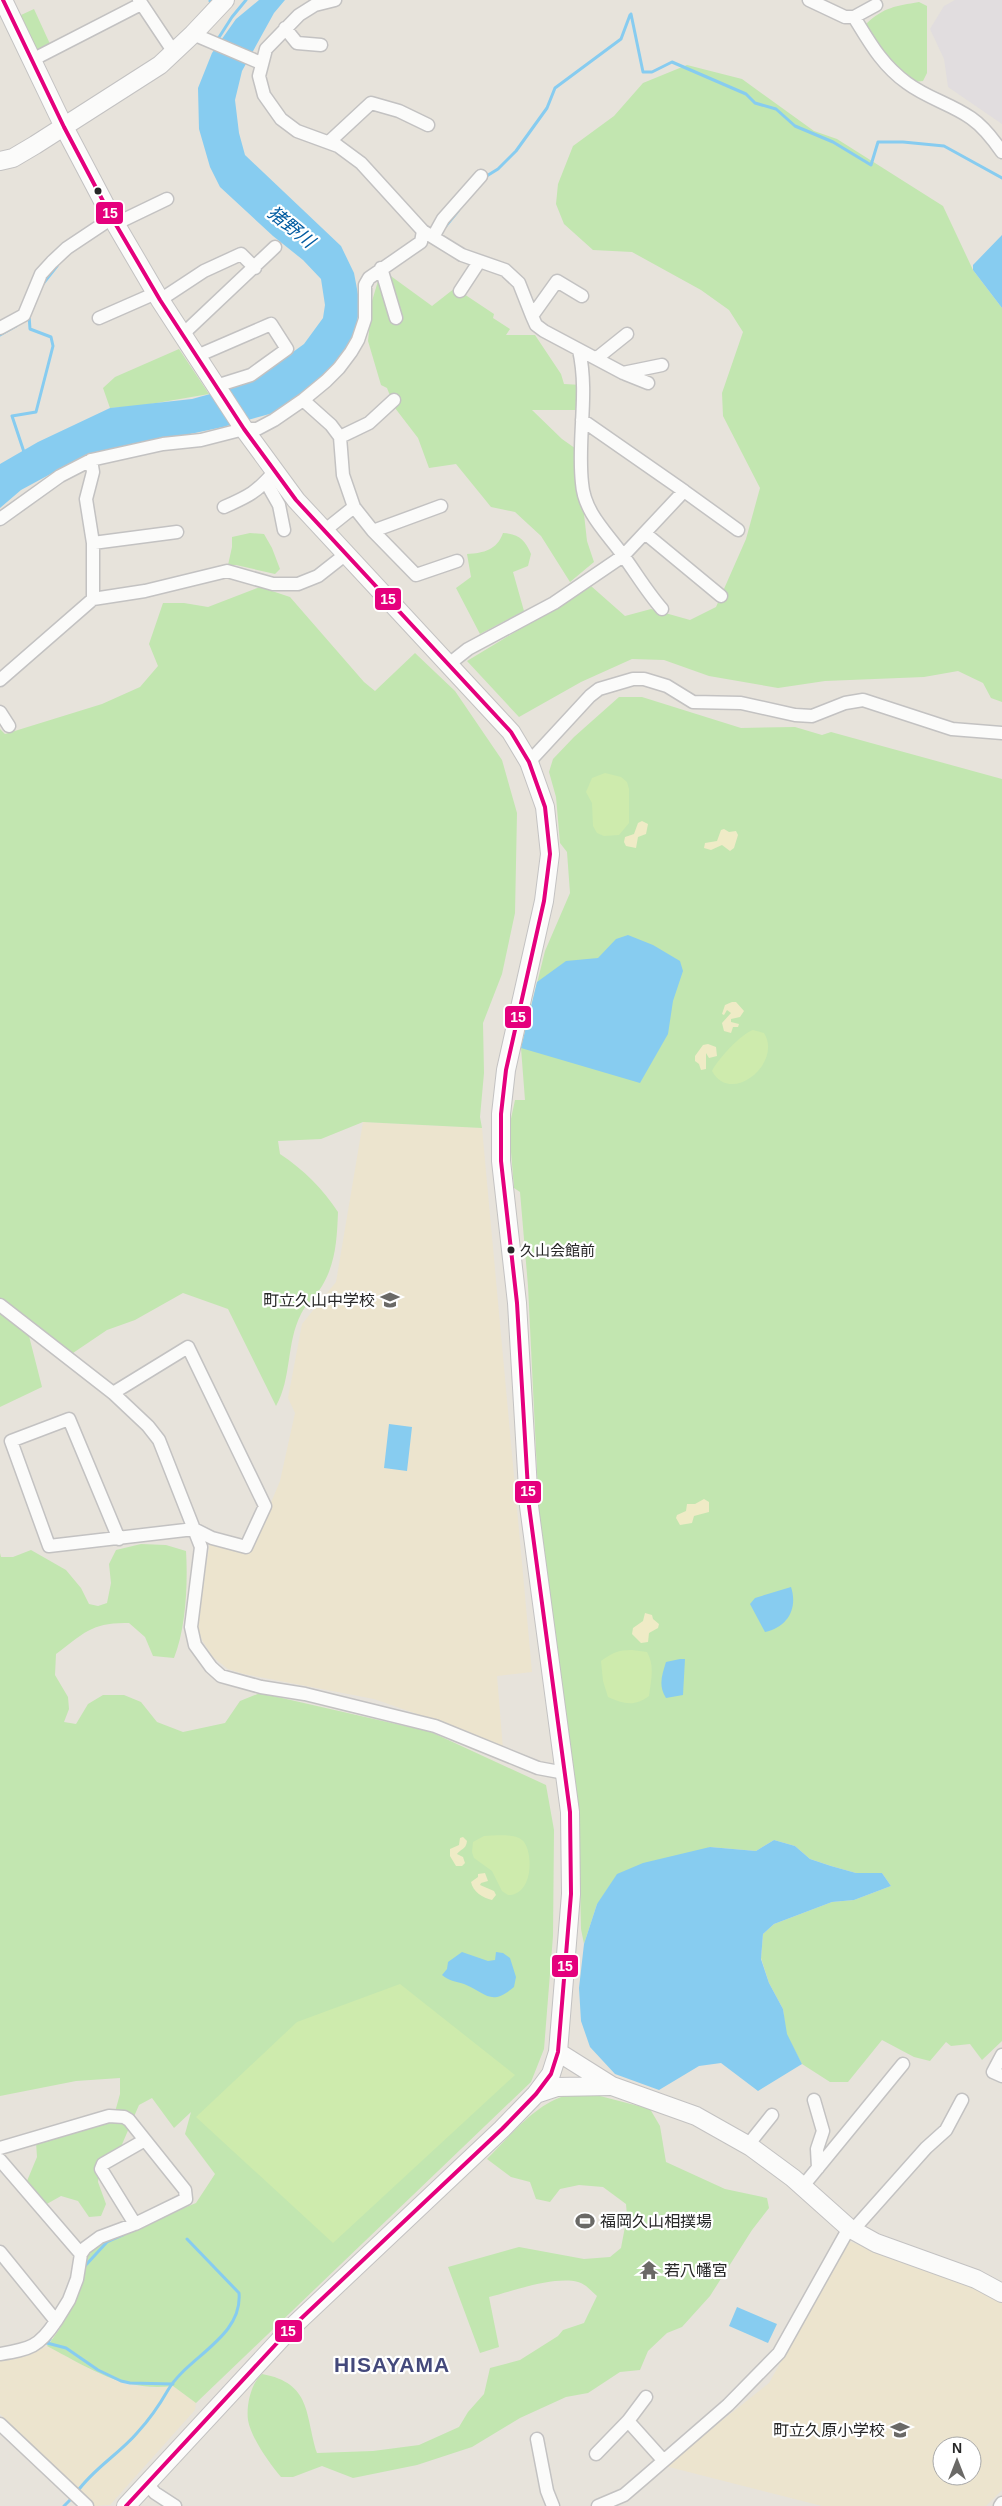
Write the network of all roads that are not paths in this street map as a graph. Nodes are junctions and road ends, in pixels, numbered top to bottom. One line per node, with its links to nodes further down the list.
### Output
1 (3, 0): 12 (street)
2 (225, 0): 9 (street)
3 (335, 0): 8 (street)
4 (809, 0): 7 (street)
5 (140, 2): 11 (street); 12 (street)
6 (876, 5): 7 (street)
7 (854, 17): 17 (street)
8 (285, 28): 10 (street); 13 (street)
9 (193, 34): 11 (street); 13 (street)
10 (321, 44)
11 (173, 51): 15 (street)
12 (32, 60): 15 (street)
13 (256, 62): 16 (street)
14 (428, 125): 16 (street)
15 (64, 126): 18 (street); 21 (street)
16 (329, 142): 22 (street)
17 (1002, 152)
18 (0, 161)
19 (481, 176): 22 (street)
20 (167, 199): 21 (street)
21 (114, 221): 28 (street); 33 (street)
22 (428, 234): 24 (street); 26 (street)
23 (275, 247): 25 (street)
24 (479, 262): 27 (street); 30 (street)
25 (255, 268): 28 (street); 34 (street)
26 (382, 268): 32 (street); 43 (street)
27 (460, 291)
28 (158, 296): 31 (street); 34 (street)
29 (582, 296): 30 (street)
30 (532, 316): 36 (street)
31 (99, 318)
32 (396, 318)
33 (0, 328)
34 (183, 334): 37 (street)
35 (627, 334): 38 (street)
36 (579, 350): 38 (street); 45 (street)
37 (197, 356): 42 (street); 42 (street)
38 (597, 358): 40 (street)
39 (662, 365): 40 (street)
40 (623, 373): 41 (street)
41 (648, 383)
42 (217, 387): 46 (street)
43 (303, 400): 46 (street); 47 (street)
44 (394, 400): 47 (street)
45 (582, 420): 50 (street); 63 (street)
46 (244, 429): 48 (street); 49 (street)
47 (340, 437): 53 (street)
48 (91, 460): 54 (street); 61 (street)
49 (270, 477): 52 (street); 55 (street); 57 (street)
50 (684, 491): 56 (street); 60 (street)
51 (441, 506): 58 (street)
52 (224, 507)
53 (354, 507): 57 (street); 58 (street)
54 (0, 519)
55 (284, 530)
56 (738, 530)
57 (324, 531): 62 (street)
58 (373, 531): 64 (street)
59 (177, 532): 61 (street)
60 (646, 534): 63 (street); 65 (street)
61 (93, 543): 66 (street)
62 (346, 554): 66 (street); 68 (street)
63 (623, 556): 67 (street); 68 (street)
64 (458, 561)
65 (721, 596)
66 (93, 599): 69 (street)
67 (662, 609)
68 (449, 664): 73 (street)
69 (0, 680)
70 (0, 712): 71 (street)
71 (9, 726)
72 (1002, 733): 73 (street)
73 (529, 762): 78 (street)
74 (0, 1305): 75 (street)
75 (113, 1393): 76 (street); 76 (street)
76 (194, 1529): 77 (street); 78 (street)
77 (119, 1539): 77 (street)
78 (565, 1773): 79 (street)
79 (558, 2052): 83 (street); 84 (street)
80 (1002, 2055): 82 (street)
81 (903, 2064): 92 (street)
82 (1002, 2076)
83 (612, 2086): 84 (street); 89 (street)
84 (536, 2094): 107 (street)
85 (814, 2100): 92 (street)
86 (962, 2100): 95 (street)
87 (772, 2115): 89 (street)
88 (145, 2140): 90 (street); 94 (street); 94 (street)
89 (748, 2145): 93 (street)
90 (0, 2148)
91 (0, 2160): 97 (street)
92 (818, 2168): 93 (street)
93 (803, 2186): 95 (street)
94 (135, 2224): 97 (street)
95 (851, 2229): 98 (street); 106 (street)
96 (0, 2252): 99 (street)
97 (81, 2254): 99 (street)
98 (1001, 2289)
99 (56, 2321): 100 (street)
100 (3, 2350)
101 (646, 2397): 102 (street)
102 (628, 2421): 105 (street); 106 (street)
103 (0, 2424): 108 (street)
104 (537, 2439): 111 (street)
105 (596, 2454)
106 (663, 2460): 112 (street)
107 (147, 2484): 109 (street); 110 (street)
108 (87, 2506)
109 (126, 2506)
110 (175, 2506)
111 (553, 2506)
112 (598, 2506)

